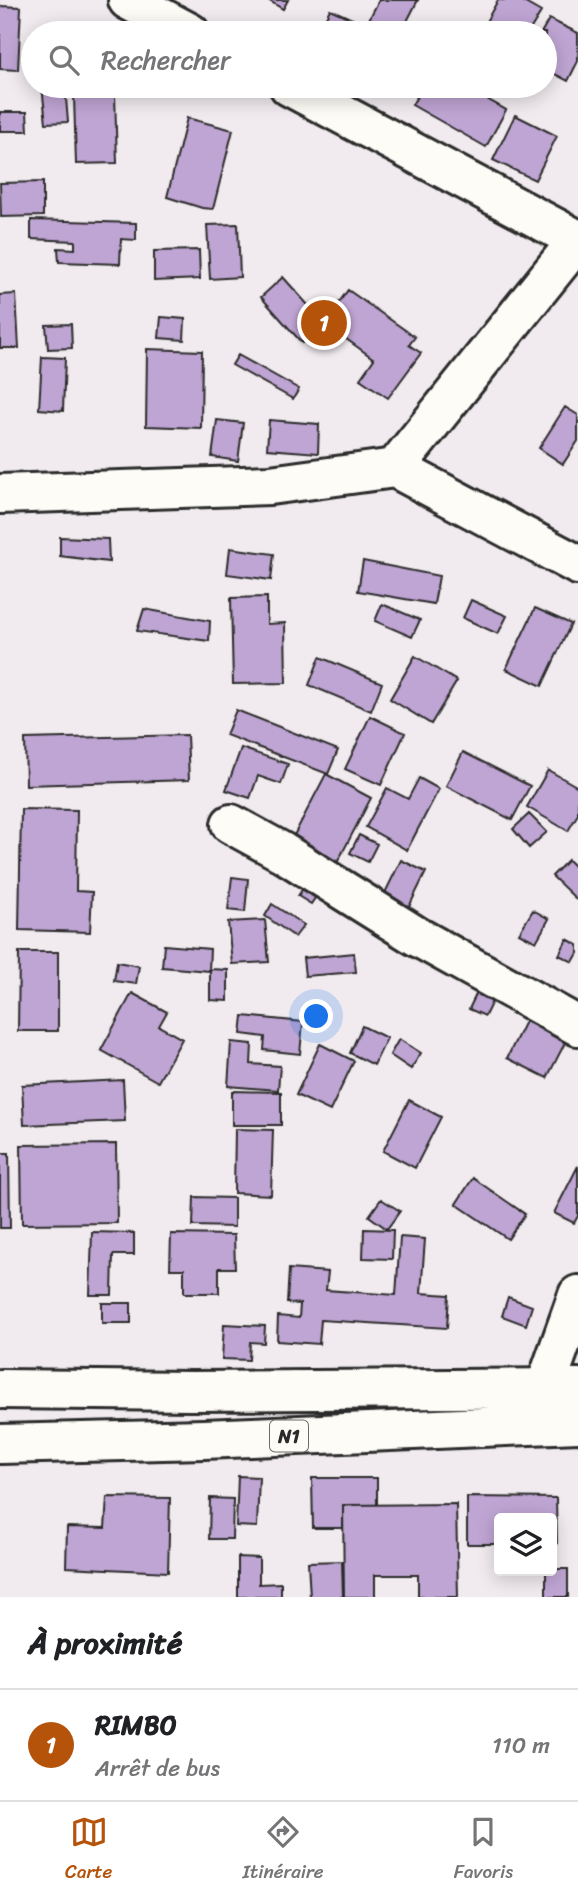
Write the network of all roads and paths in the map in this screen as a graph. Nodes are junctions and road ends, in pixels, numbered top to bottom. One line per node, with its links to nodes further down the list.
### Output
1 (128, 0): 2 (main road)
2 (167, 21)
3 (312, 98): 4 (main road)
4 (578, 240): 5 (main road)
5 (395, 468): 6 (main road); 7 (main road)
6 (0, 494)
7 (578, 565)
8 (231, 824): 9 (main road)
9 (578, 1027)
10 (578, 1295): 11 (main road)
11 (561, 1388): 12 (main road, N1)
12 (0, 1390)
13 (578, 1423): 14 (main road, N1)
14 (0, 1444)

